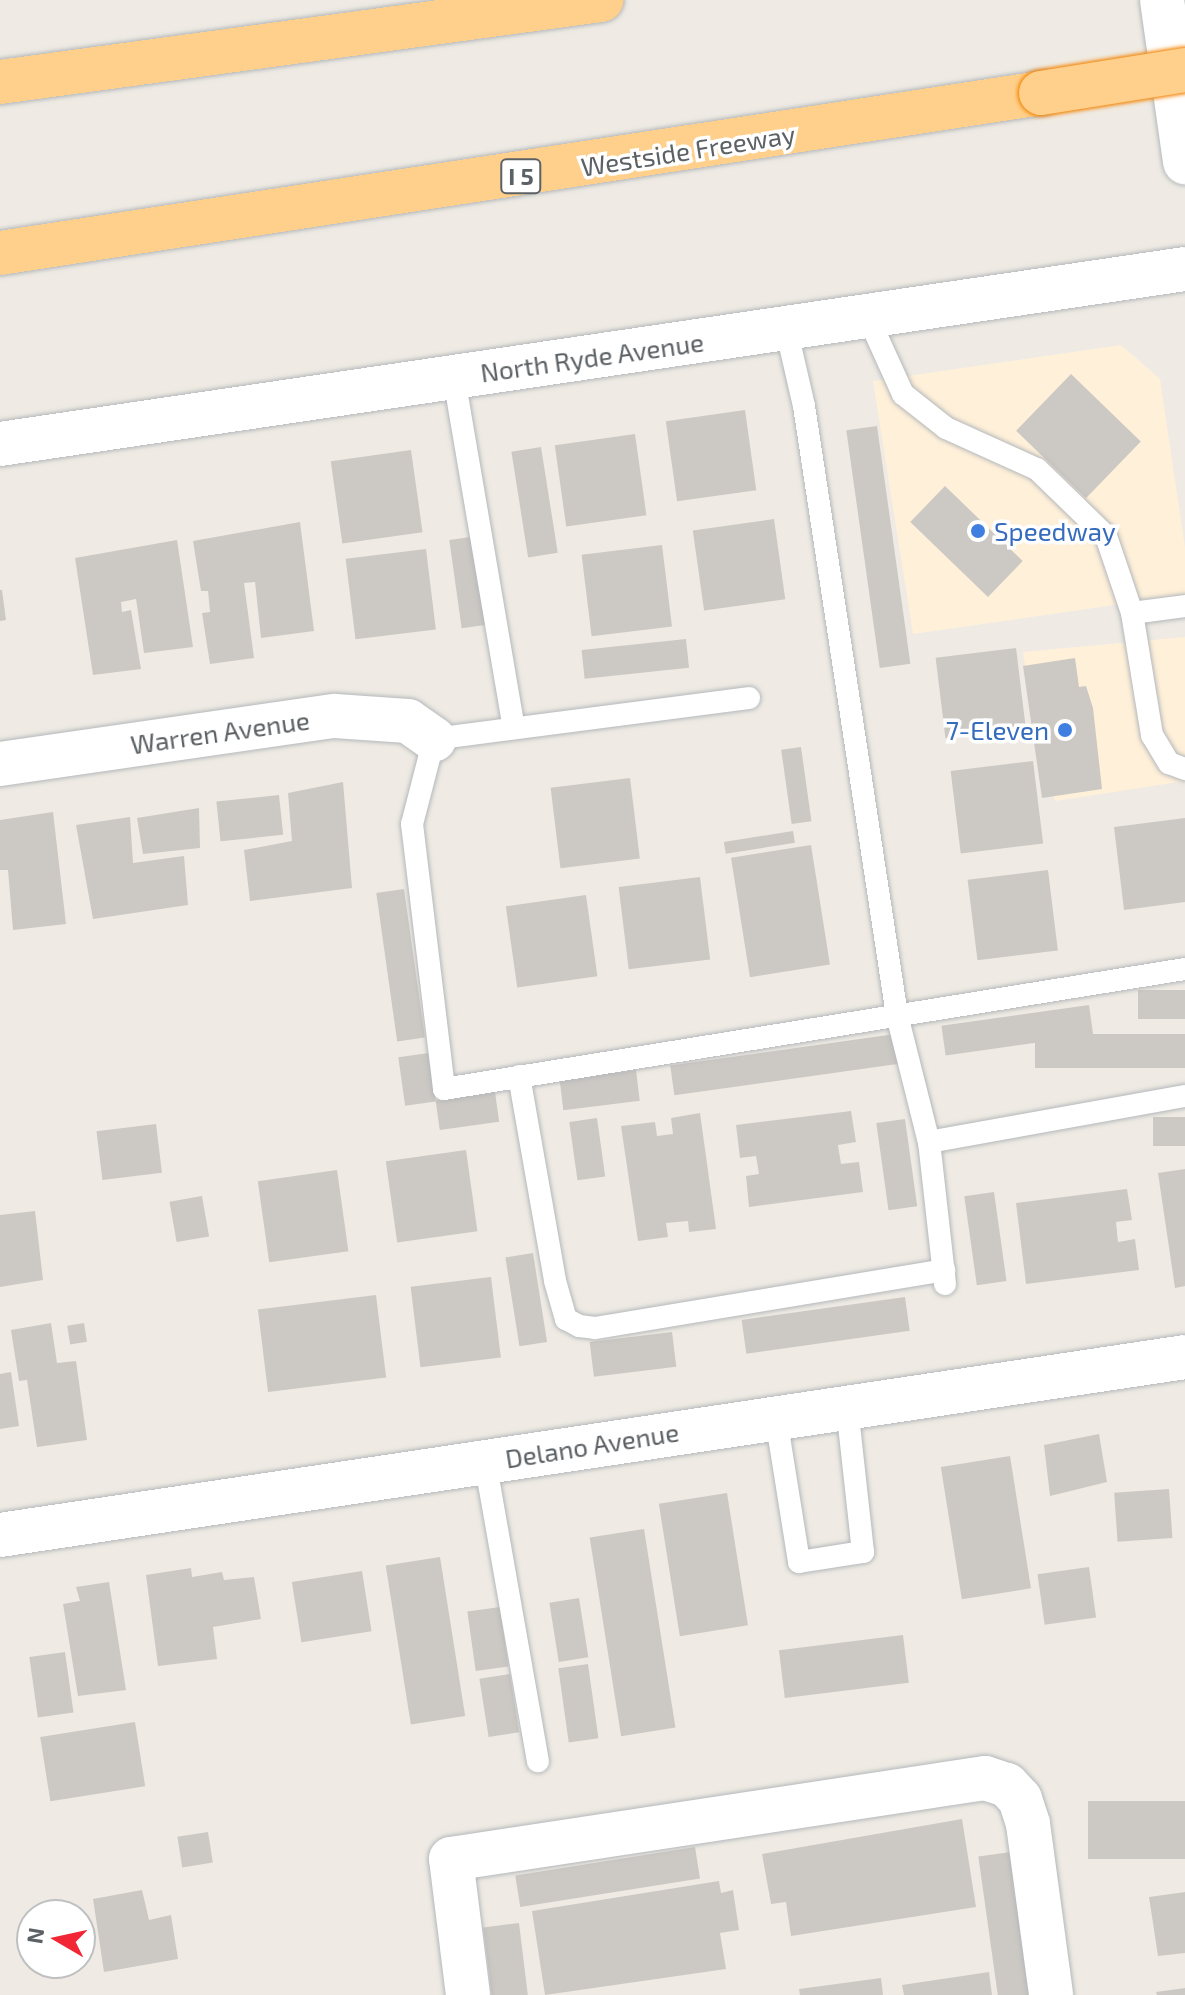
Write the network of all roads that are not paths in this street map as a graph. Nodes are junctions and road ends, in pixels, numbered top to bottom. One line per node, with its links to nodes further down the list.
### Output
1 (601, 0): 4 (highway)
2 (1162, 0): 5 (street)
3 (1185, 70): 6 (highway, Westside Freeway / I 5, bridge)
4 (0, 82)
5 (1185, 162)
6 (0, 253)
7 (1185, 269): 8 (street, North Ryde Avenue)
8 (868, 317): 9 (street, North Ryde Avenue); 13 (lane)
9 (786, 328): 10 (street, North Ryde Avenue); 20 (lane)
10 (454, 378): 11 (street, North Ryde Avenue); 15 (lane)
11 (0, 444)
12 (1185, 606): 13 (lane)
13 (1132, 613): 18 (lane)
14 (749, 698): 15 (lane)
15 (514, 728): 16 (lane)
16 (434, 739): 17 (street, Warren Avenue); 21 (lane)
17 (0, 764)
18 (1185, 769)
19 (1185, 969): 20 (lane)
20 (897, 1015): 21 (lane); 23 (lane)
21 (519, 1076): 23 (lane)
22 (1185, 1096): 23 (lane)
23 (929, 1142)
24 (1185, 1357): 25 (street, Delano Avenue)
25 (847, 1407): 26 (street, Delano Avenue); 26 (lane)
26 (776, 1418): 27 (street, Delano Avenue)
27 (485, 1461): 28 (street, Delano Avenue); 29 (lane)
28 (0, 1535)
29 (538, 1761)
30 (468, 1995): 31 (street)
31 (1051, 1995)

